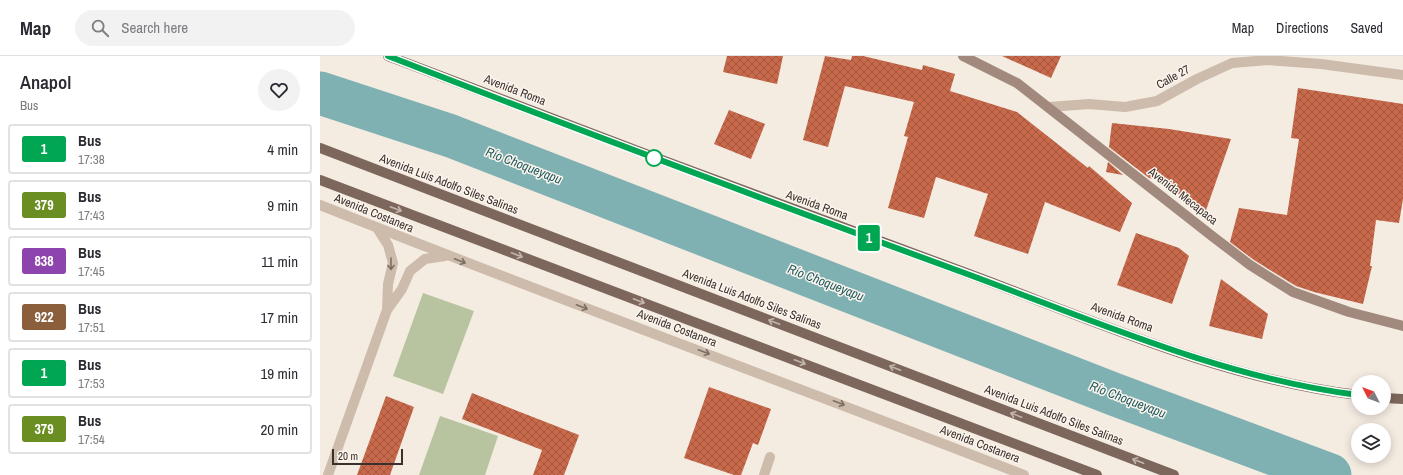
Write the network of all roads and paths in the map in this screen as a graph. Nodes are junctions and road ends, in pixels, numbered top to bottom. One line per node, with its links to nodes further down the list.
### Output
1 (388, 56): 12 (main road, Avenida Roma)
2 (963, 56): 4 (street, Avenida Mecapaca)
3 (1403, 75): 4 (street, Calle 27)
4 (1049, 107): 11 (street, Avenida Mecapaca)
5 (320, 148): 20 (main road, Avenida Luis Adolfo Siles Salinas, one-way to 5)
6 (320, 180): 19 (main road, one-way to 19)
7 (320, 206): 8 (street, Avenida Costanera)
8 (378, 228): 9 (street, Avenida Costanera); 10 (street, one-way to 10)
9 (445, 255): 10 (street); 18 (street, Avenida Costanera, one-way to 18)
10 (386, 310): 16 (street)
11 (1403, 326)
12 (1351, 394)
13 (1391, 398): 14 (main road)
14 (1403, 399)
15 (770, 457): 17 (street)
16 (328, 475)
17 (764, 475)
18 (1024, 475)
19 (1097, 475)
20 (1174, 475)

